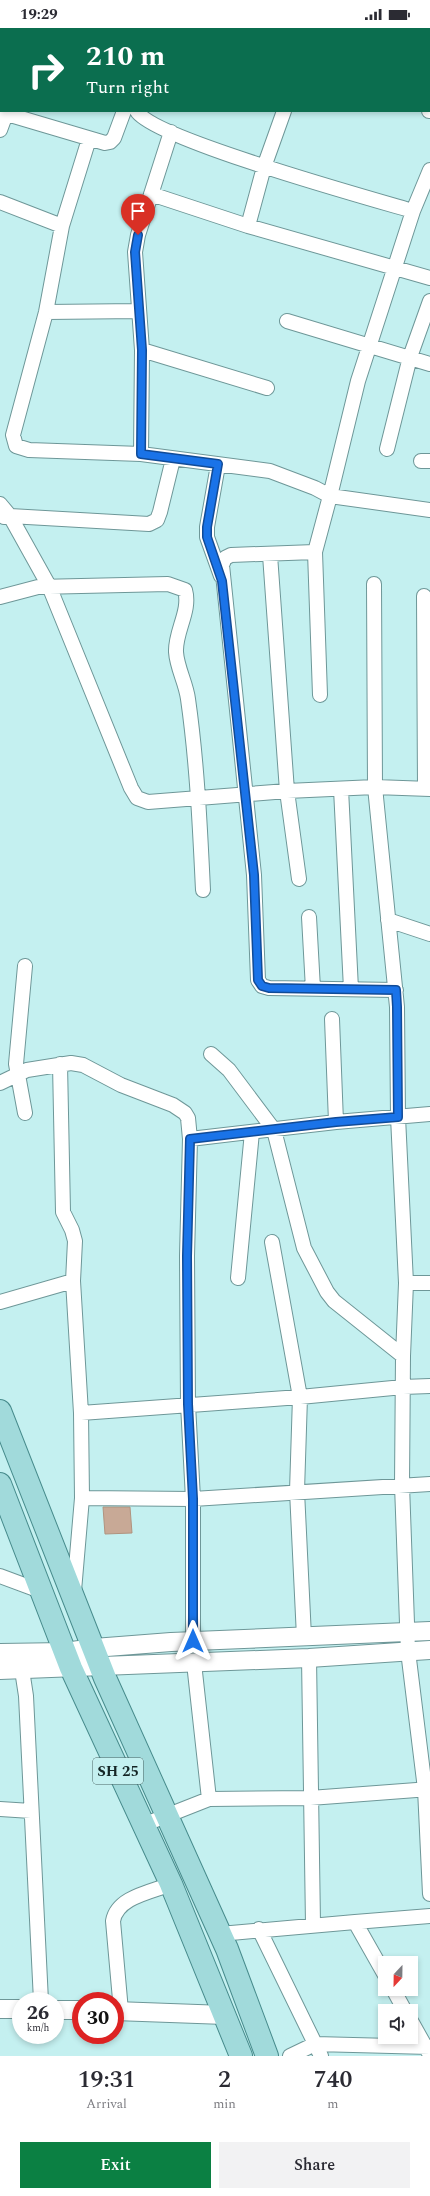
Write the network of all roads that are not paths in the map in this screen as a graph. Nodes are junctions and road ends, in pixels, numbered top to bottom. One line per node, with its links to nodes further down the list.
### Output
1 (7, 112): 5 (street); 7 (street)
2 (124, 112): 7 (street)
3 (138, 112): 6 (street)
4 (284, 112): 8 (street)
5 (0, 130)
6 (171, 132): 8 (street); 10 (street)
7 (89, 139): 13 (street)
8 (264, 167): 12 (street); 14 (street)
9 (430, 170): 12 (street)
10 (151, 194): 14 (street); 18 (street)
11 (0, 202): 13 (street)
12 (413, 211): 15 (street)
13 (62, 226): 19 (street)
14 (248, 226): 15 (street)
15 (396, 267): 16 (street); 21 (street)
16 (430, 278)
17 (430, 301): 23 (street)
18 (139, 311): 19 (street); 22 (street)
19 (46, 312): 27 (street)
20 (287, 321): 21 (street)
21 (370, 347): 23 (street); 30 (street)
22 (142, 350): 25 (street); 27 (street)
23 (410, 357): 24 (street); 26 (street)
24 (430, 364)
25 (267, 388)
26 (387, 450)
27 (141, 454): 28 (street)
28 (173, 459): 29 (street); 33 (street)
29 (218, 464): 30 (street); 36 (street)
30 (330, 496): 32 (street); 34 (street)
31 (0, 504): 33 (street)
32 (430, 510)
33 (5, 517): 38 (street)
34 (315, 552): 35 (street); 41 (street)
35 (270, 555): 36 (street); 45 (street)
36 (222, 581): 46 (street)
37 (374, 584): 42 (street)
38 (49, 586): 40 (street); 47 (street); 47 (street)
39 (424, 596): 44 (street)
40 (0, 597)
41 (320, 695)
42 (375, 787): 43 (street); 44 (street); 51 (street)
43 (341, 789): 45 (street); 55 (street)
44 (427, 789)
45 (287, 791): 46 (street); 48 (street)
46 (245, 794): 47 (street); 54 (street)
47 (198, 798): 49 (street)
48 (299, 879)
49 (203, 890)
50 (309, 917): 54 (street)
51 (388, 920): 52 (street); 56 (street)
52 (430, 934)
53 (25, 966): 60 (street)
54 (313, 989): 55 (street)
55 (351, 989): 56 (street)
56 (396, 990): 64 (street)
57 (332, 1019): 65 (street)
58 (211, 1054): 66 (street)
59 (60, 1064): 60 (street); 68 (street); 71 (street)
60 (18, 1075): 61 (street); 62 (street)
61 (0, 1083)
62 (25, 1113)
63 (430, 1114): 64 (street)
64 (398, 1117): 65 (street); 72 (street)
65 (336, 1122): 66 (street)
66 (274, 1130): 67 (street); 75 (street)
67 (252, 1132): 68 (street); 70 (street)
68 (190, 1139): 79 (street)
69 (272, 1242): 78 (street)
70 (238, 1278)
71 (73, 1281): 74 (street); 81 (street)
72 (406, 1283): 73 (street); 75 (street)
73 (430, 1283)
74 (0, 1302)
75 (403, 1356): 77 (street)
76 (430, 1386): 77 (street)
77 (403, 1387): 78 (street); 84 (street)
78 (300, 1397): 79 (street); 85 (street)
79 (188, 1404): 81 (street); 87 (street)
80 (0, 1411): 90 (main road)
81 (81, 1412): 86 (street)
82 (0, 1484): 89 (main road, SH 25)
83 (430, 1484): 84 (street)
84 (402, 1485): 85 (street); 92 (street)
85 (297, 1491): 87 (street); 93 (street)
86 (82, 1498): 87 (street); 90 (street)
87 (193, 1499): 94 (street)
88 (0, 1576): 89 (street)
89 (43, 1592): 100 (main road, SH 25)
90 (74, 1595): 98 (main road)
91 (430, 1631): 92 (street)
92 (409, 1632): 93 (street); 96 (street)
93 (304, 1637): 94 (street)
94 (193, 1641): 98 (street)
95 (430, 1650): 96 (street)
96 (408, 1651): 99 (street); 104 (street)
97 (0, 1653): 100 (street)
98 (97, 1657): 100 (street); 101 (street); 109 (main road)
99 (309, 1658): 101 (street); 105 (street)
100 (68, 1660): 103 (street); 110 (main road, SH 25)
101 (194, 1663): 106 (street)
102 (0, 1670): 103 (street)
103 (22, 1670): 108 (street)
104 (428, 1789): 105 (street); 112 (street)
105 (310, 1798): 106 (street); 115 (street)
106 (209, 1799): 109 (street)
107 (0, 1809): 108 (street)
108 (31, 1811): 119 (street)
109 (167, 1816): 110 (street); 117 (main road)
110 (143, 1825): 111 (main road, SH 25)
111 (171, 1884): 120 (street); 124 (main road, SH 25)
112 (430, 1894)
113 (430, 1916): 114 (street)
114 (356, 1922): 115 (street); 118 (street)
115 (313, 1924): 116 (street)
116 (259, 1930): 117 (street); 126 (street)
117 (220, 1934): 129 (main road)
118 (378, 1962)
119 (41, 1992)
120 (117, 1992)
121 (0, 2008): 122 (street)
122 (12, 2009)
123 (124, 2011): 124 (street)
124 (225, 2015): 128 (main road, SH 25)
125 (418, 2033): 127 (street)
126 (318, 2050): 127 (street); 130 (street)
127 (428, 2050)
128 (241, 2056)
129 (267, 2056)
130 (290, 2056)

